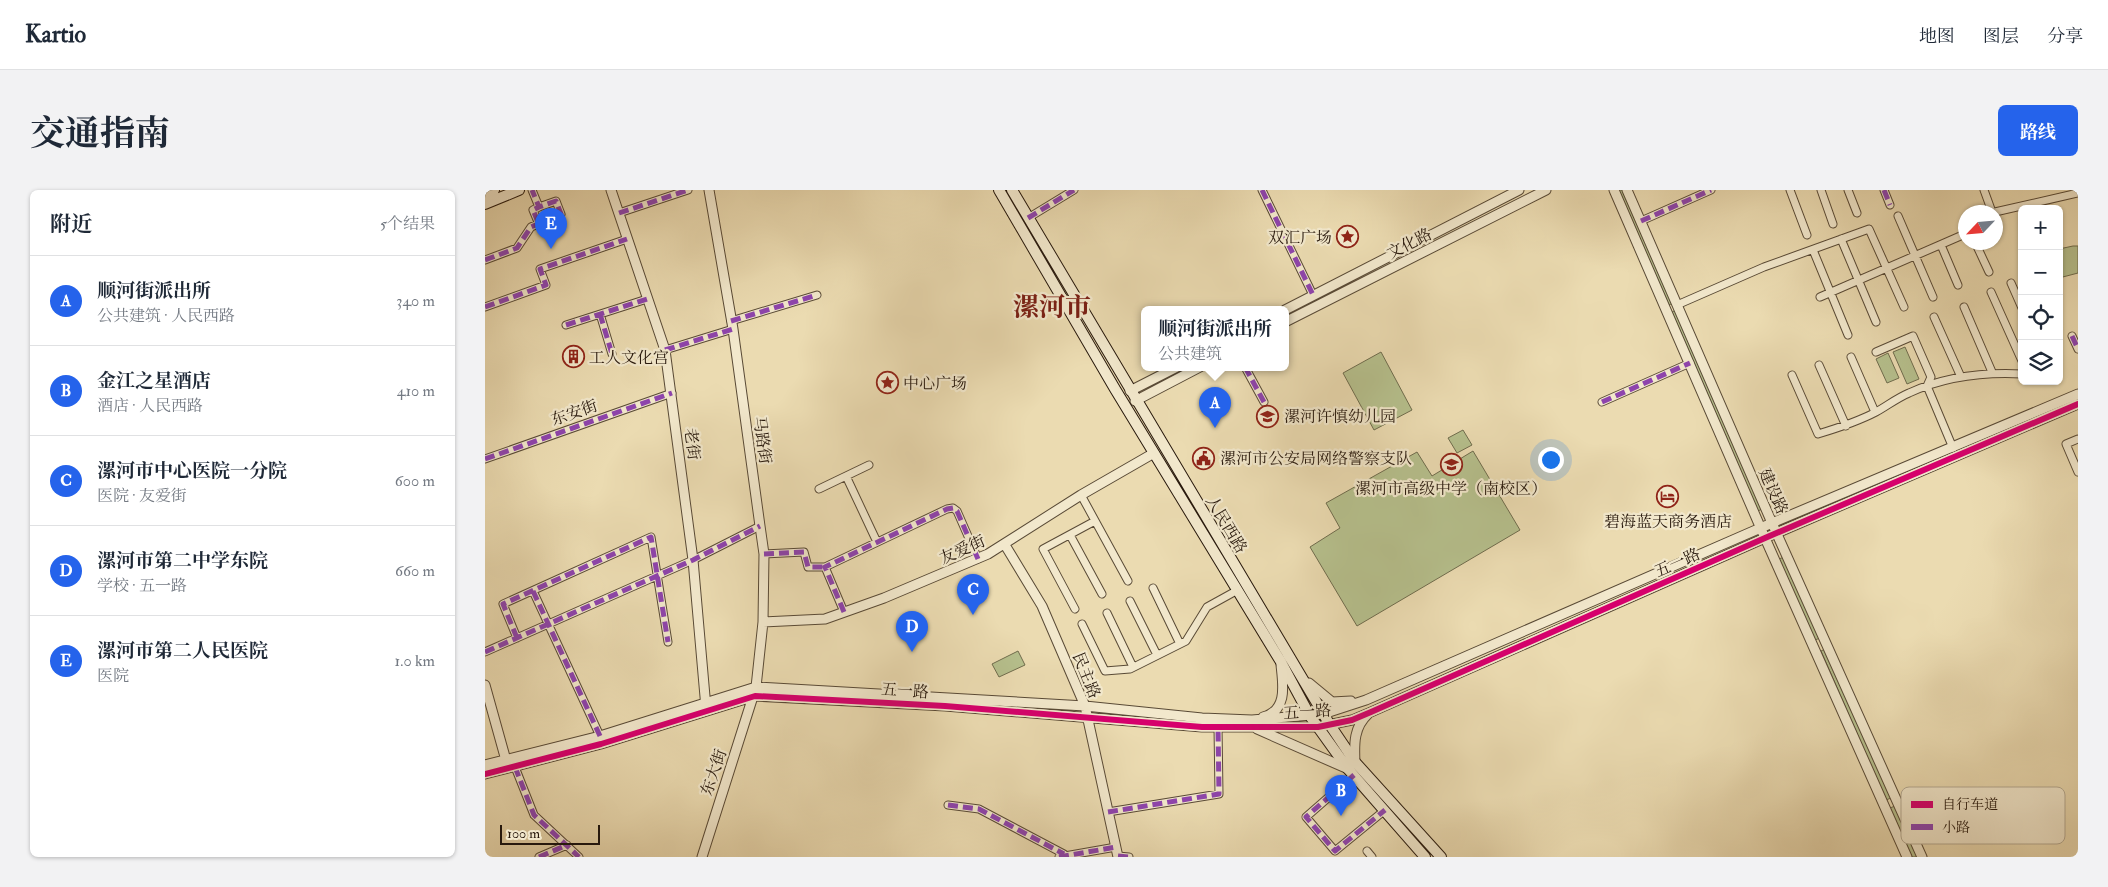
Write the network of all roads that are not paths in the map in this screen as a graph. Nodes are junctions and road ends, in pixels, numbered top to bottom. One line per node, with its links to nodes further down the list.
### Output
1 (494, 190): 22 (main road)
2 (519, 190): 23 (main road)
3 (532, 190): 26 (street)
4 (611, 190): 28 (street, 老街)
5 (688, 190): 28 (street)
6 (709, 190): 68 (street, 马路街)
7 (999, 190): 100 (main road, 人民西路)
8 (1012, 190): 31 (main road, 人民西路)
9 (1074, 190): 31 (street)
10 (1261, 190): 52 (street)
11 (1519, 190): 52 (street, 文化路)
12 (1546, 190): 65 (street, 文化路)
13 (1614, 190): 62 (street, 建设路)
14 (1627, 190): 32 (street, 建设路)
15 (1711, 190): 32 (street)
16 (1790, 190): 35 (street)
17 (1821, 190): 34 (street)
18 (1848, 190): 29 (street)
19 (1884, 190): 24 (street)
20 (1984, 190): 25 (street)
21 (2078, 193): 27 (street)
22 (485, 194)
23 (485, 204)
24 (1891, 205)
25 (1990, 205)
26 (539, 207): 33 (street); 33 (street)
27 (2003, 210)
28 (619, 213): 37 (street, 老街)
29 (1857, 213)
30 (1898, 216): 42 (street)
31 (1028, 218): 88 (main road, 人民西路)
32 (1641, 221): 57 (street, 建设路)
33 (538, 222): 43 (street)
34 (1833, 224)
35 (1807, 235)
36 (1958, 237): 39 (street)
37 (627, 239): 55 (street, 老街); 58 (street)
38 (1841, 240): 40 (street); 44 (street); 46 (street)
39 (1941, 245): 42 (street); 48 (street)
40 (1813, 250): 50 (street); 57 (street)
41 (1979, 250): 45 (street)
42 (1915, 256): 44 (street); 54 (street)
43 (485, 260)
44 (1887, 269): 46 (street); 59 (street)
45 (1989, 272)
46 (1859, 281): 50 (street); 66 (street)
47 (2011, 283): 56 (street)
48 (1958, 285)
49 (1991, 292): 74 (street)
50 (1830, 293): 53 (street); 69 (street)
51 (817, 294): 68 (street)
52 (1313, 295): 61 (street, 文化路)
53 (1820, 297)
54 (1933, 297)
55 (647, 299): 63 (street); 72 (street, 老街)
56 (2018, 299)
57 (1677, 305): 62 (street); 108 (street, 建设路)
58 (485, 307)
59 (1903, 307)
60 (1964, 307): 82 (street)
61 (1289, 308)
62 (1667, 310): 77 (street, 建设路)
63 (600, 314): 67 (street); 75 (street)
64 (1934, 317): 85 (street)
65 (1289, 320)
66 (1876, 322)
67 (566, 325)
68 (732, 325): 72 (street); 109 (street, 马路街)
69 (1848, 335)
70 (2072, 336): 71 (street)
71 (2078, 349)
72 (665, 350): 89 (street, 老街)
73 (1877, 352): 87 (street)
74 (2018, 352)
75 (612, 354)
76 (1851, 357): 96 (street)
77 (1690, 363): 94 (street); 110 (street, 建设路)
78 (1819, 365): 97 (street)
79 (1169, 371): 86 (street)
80 (1192, 371): 91 (street)
81 (1247, 371): 93 (street)
82 (1992, 372): 83 (street); 85 (street)
83 (2018, 374)
84 (1792, 375): 97 (street)
85 (1961, 377): 87 (street)
86 (1140, 386): 88 (street); 91 (street)
87 (1927, 386): 96 (street); 99 (street)
88 (1130, 392): 92 (main road, 人民西路)
89 (672, 393): 101 (street, 东安街); 118 (street, 老街)
90 (2078, 394): 99 (street, 五一路)
91 (1145, 396): 92 (street)
92 (1135, 401): 141 (main road, 人民西路)
93 (1264, 402)
94 (1602, 402)
95 (2078, 404): 99 (street, 五一路)
96 (1875, 412): 97 (street)
97 (1846, 426)
98 (2078, 439): 103 (street)
99 (1955, 452): 108 (street, 五一路); 111 (street, 五一路)
100 (1154, 453): 106 (street, 友爱街); 124 (main road, 人民西路)
101 (485, 459)
102 (869, 465): 104 (street)
103 (2078, 472)
104 (845, 476): 105 (street); 114 (street)
105 (819, 489)
106 (1081, 495): 107 (street); 115 (street, 友爱街)
107 (1095, 522): 112 (street); 121 (street)
108 (1772, 523): 110 (street, 五一路); 111 (street, 建设路)
109 (760, 526): 116 (street, 马路街); 118 (street)
110 (1761, 528): 113 (street, 建设路); 145 (street, 五一路)
111 (1777, 533): 113 (street, 五一路); 135 (street, 建设路)
112 (1070, 534): 125 (street); 127 (street)
113 (1765, 538): 137 (street, 建设路); 148 (street, 五一路)
114 (877, 542): 117 (street); 119 (street)
115 (1005, 545): 117 (street, 友爱街); 147 (street, 民主路)
116 (764, 554): 119 (street); 130 (street, 马路街)
117 (978, 559): 128 (street, 友爱街)
118 (693, 560): 120 (street); 146 (street, 老街)
119 (825, 567): 128 (street)
120 (657, 576): 123 (street); 131 (street); 134 (street)
121 (1128, 581)
122 (1153, 588): 136 (street)
123 (533, 591): 131 (street); 133 (street)
124 (1237, 591): 136 (street); 140 (main road, 人民西路)
125 (1102, 594)
126 (1130, 601): 139 (street)
127 (1075, 609)
128 (844, 612): 130 (street, 友爱街)
129 (1107, 613): 142 (street)
130 (763, 622): 144 (street, 马路街)
131 (548, 624): 133 (street); 156 (street)
132 (1082, 624): 142 (street)
133 (517, 638): 138 (street)
134 (668, 642)
135 (1826, 642): 137 (street); 161 (street, 建设路)
136 (1180, 644): 139 (street)
137 (1814, 648): 163 (street, 建设路)
138 (485, 652)
139 (1157, 655): 142 (street)
140 (1281, 662): 150 (main road, 人民西路); 152 (street)
141 (1295, 666): 145 (street); 149 (main road, 人民西路)
142 (1133, 667)
143 (485, 685): 158 (street)
144 (755, 691): 146 (street, 五一路); 147 (street, 五一路); 151 (street, 五一路); 176 (street, 东大街)
145 (1366, 700): 149 (street, 五一路)
146 (706, 706): 156 (street, 五一路); 158 (street, 五一路)
147 (1085, 706): 151 (street, 民主路); 152 (street, 五一路)
148 (1371, 712): 153 (street, 五一路); 159 (street)
149 (1323, 714): 150 (street, 五一路); 153 (main road, 人民西路)
150 (1310, 716): 152 (street, 五一路); 155 (main road, 人民西路)
151 (1086, 717): 154 (street, 五一路); 166 (street, 民主路)
152 (1254, 724): 154 (street, 五一路); 155 (street, 五一路); 159 (street)
153 (1329, 725): 155 (street, 五一路); 159 (main road, 人民西路)
154 (1218, 727): 166 (street)
155 (1318, 727): 159 (main road, 人民西路)
156 (600, 736): 158 (street, 五一路)
157 (485, 765): 158 (street, 五一路)
158 (510, 765): 160 (street, 五一路); 170 (street)
159 (1352, 769): 165 (main road, 人民西路); 165 (street); 180 (main road, 人民西路)
160 (485, 774)
161 (1897, 800): 163 (street); 164 (street, 建设路)
162 (948, 804): 173 (street)
163 (1885, 805): 167 (street, 建设路)
164 (1901, 809)
165 (1385, 810): 179 (main road, 人民西路)
166 (1108, 812): 172 (street, 民主路)
167 (1901, 843)
168 (1902, 844): 181 (street, 建设路)
169 (1916, 844): 182 (street, 建设路)
170 (567, 846): 174 (street); 175 (street)
171 (1367, 850): 178 (street)
172 (1117, 853): 173 (street); 177 (street)
173 (1062, 856)
174 (539, 857)
175 (579, 857)
176 (702, 857)
177 (1129, 857)
178 (1372, 857)
179 (1425, 857)
180 (1441, 857)
181 (1907, 857)
182 (1922, 857)

